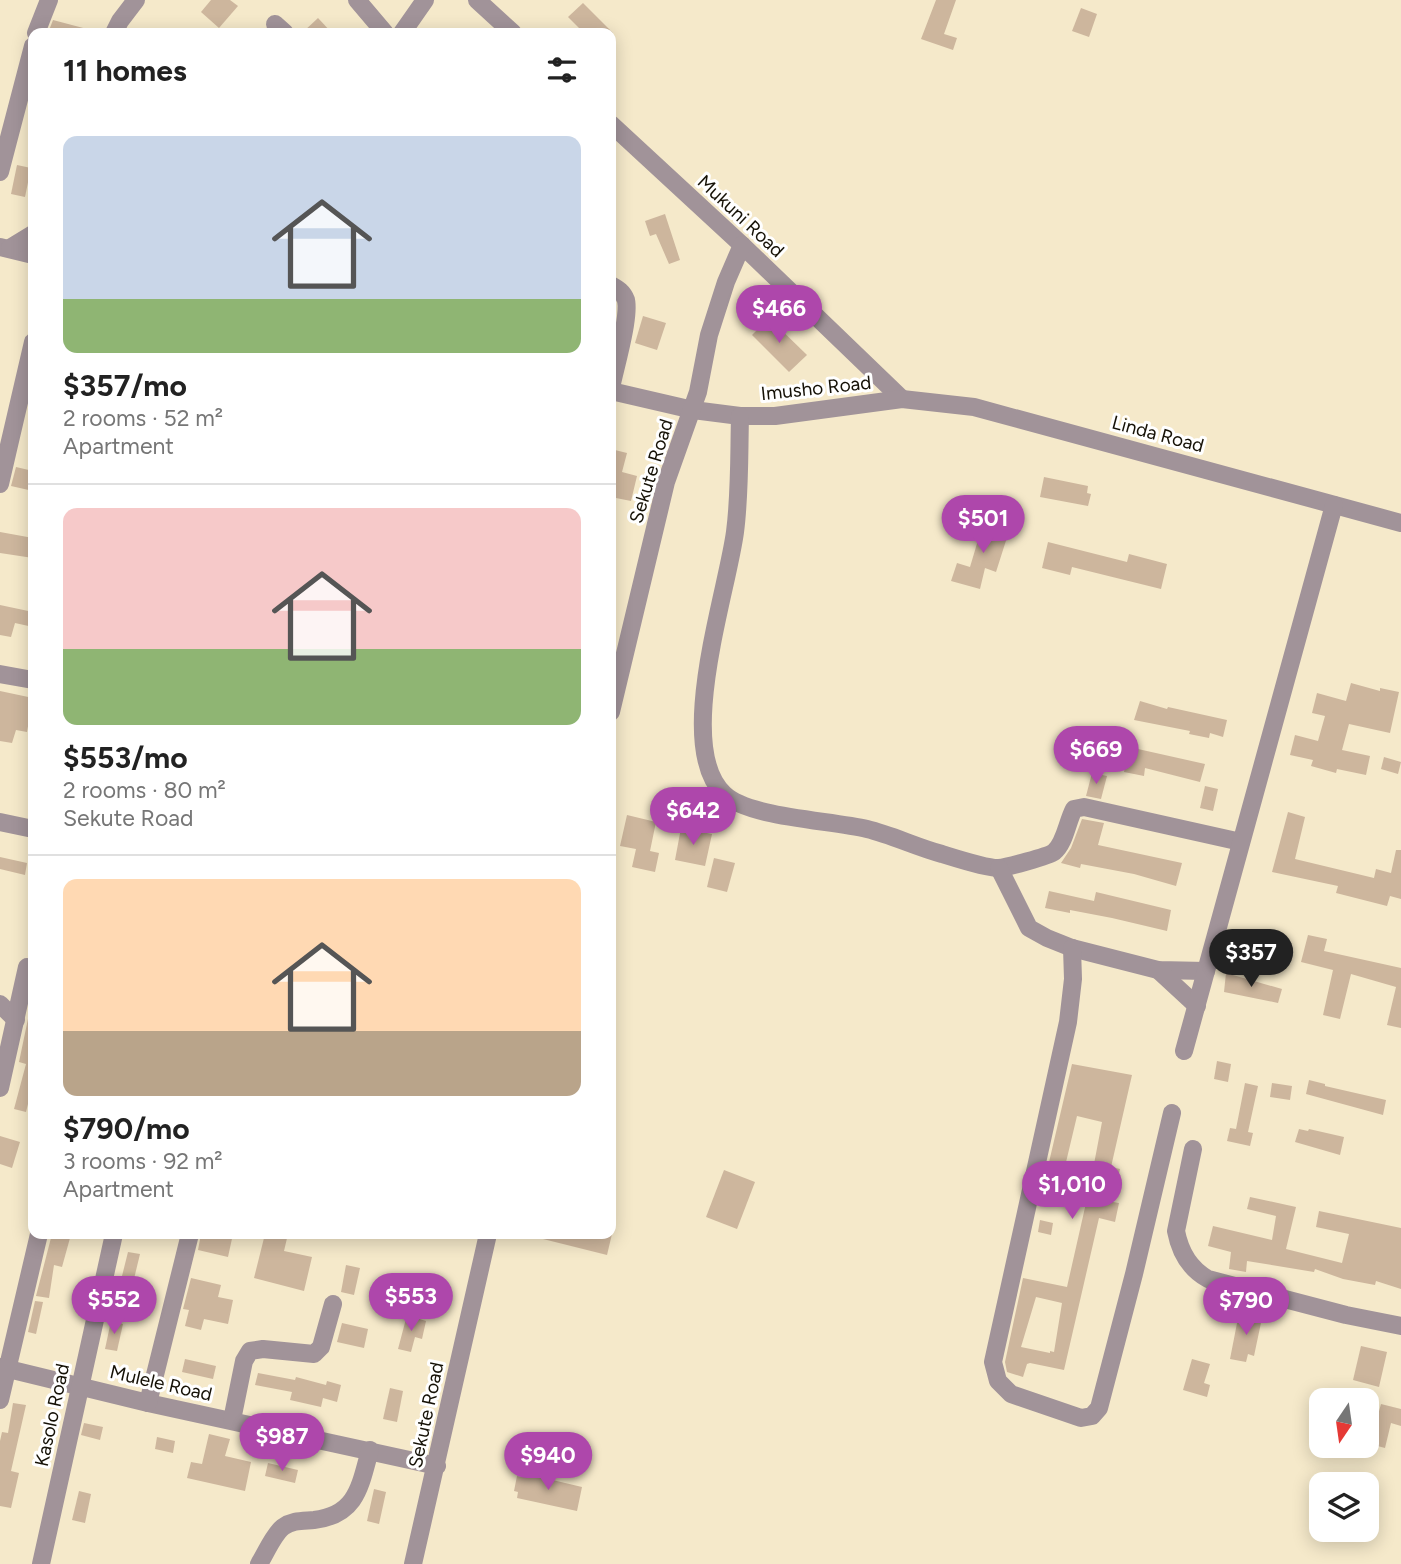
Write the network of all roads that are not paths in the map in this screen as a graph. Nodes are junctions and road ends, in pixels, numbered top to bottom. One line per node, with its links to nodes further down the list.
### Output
1 (48, 0): 6 (street)
2 (136, 0): 7 (street)
3 (357, 0): 8 (street)
4 (425, 0): 9 (street)
5 (477, 0): 10 (street)
6 (39, 28)
7 (116, 28)
8 (381, 28)
9 (405, 28)
10 (508, 28)
11 (28, 65): 13 (street)
12 (616, 129): 15 (street, Mukuni Road)
13 (0, 172)
14 (28, 236): 16 (street)
15 (742, 245): 22 (street, Mukuni Road); 23 (street, Sekute Road)
16 (5, 247): 17 (street)
17 (28, 254)
18 (616, 288): 20 (street)
19 (28, 364): 25 (street)
20 (616, 367)
21 (616, 391): 23 (street, Imusho Road)
22 (902, 399): 24 (street, Imusho Road); 26 (street, Linda Road)
23 (693, 410): 24 (street, Imusho Road); 30 (street, Sekute Road)
24 (740, 416): 34 (street)
25 (0, 484)
26 (1334, 505): 27 (street, Linda Road); 33 (street)
27 (1401, 523)
28 (0, 674): 29 (street)
29 (28, 679)
30 (616, 691)
31 (0, 822): 32 (street)
32 (28, 828)
33 (1241, 842): 34 (street); 38 (street)
34 (999, 868): 35 (street)
35 (1072, 948): 37 (street); 44 (street)
36 (27, 967): 41 (street)
37 (1158, 970): 38 (street); 40 (street)
38 (1206, 971): 40 (street)
39 (0, 1004): 41 (street)
40 (1197, 1006): 42 (street)
41 (16, 1020): 43 (street)
42 (1184, 1051)
43 (0, 1088)
44 (1172, 1113)
45 (1193, 1149): 51 (street)
46 (38, 1239): 52 (street)
47 (113, 1239): 53 (street, Kasolo Road)
48 (189, 1239): 55 (street)
49 (487, 1239): 58 (street, Sekute Road)
50 (333, 1304): 56 (street)
51 (1401, 1326)
52 (4, 1368): 53 (street, Mulele Road); 54 (street)
53 (80, 1385): 55 (street, Mulele Road); 59 (street, Kasolo Road)
54 (0, 1400)
55 (148, 1403): 56 (street, Mulele Road)
56 (232, 1420): 57 (street, Mulele Road)
57 (370, 1450): 58 (street, Mulele Road); 60 (street)
58 (437, 1466): 61 (street, Sekute Road)
59 (41, 1564)
60 (260, 1564)
61 (413, 1564)

